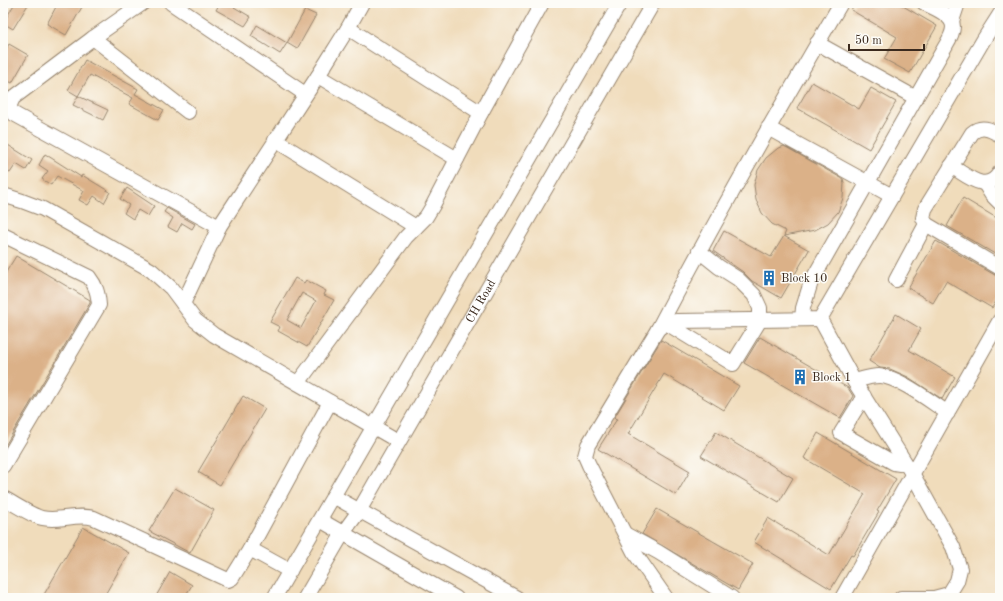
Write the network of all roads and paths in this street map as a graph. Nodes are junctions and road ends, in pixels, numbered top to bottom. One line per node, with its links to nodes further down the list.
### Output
1 (171, 3): 16 (street)
2 (362, 3): 12 (street)
3 (542, 3): 19 (street)
4 (620, 3): 49 (street)
5 (653, 3): 50 (street, CH Road)
6 (840, 3): 14 (street)
7 (924, 3): 11 (street)
8 (958, 3): 11 (street)
9 (136, 4): 13 (street)
10 (1000, 14): 29 (street)
11 (952, 21): 17 (street)
12 (348, 28): 15 (street); 19 (street)
13 (93, 38): 18 (street); 32 (street)
14 (817, 43): 17 (street); 20 (street)
15 (318, 76): 16 (street); 23 (street)
16 (305, 94): 22 (street)
17 (916, 98): 26 (street)
18 (188, 112)
19 (481, 113): 23 (street)
20 (768, 128): 26 (street); 35 (street)
21 (1000, 135): 24 (street)
22 (275, 140): 32 (street); 33 (street)
23 (457, 159): 33 (street)
24 (951, 166): 27 (street); 31 (street)
25 (1000, 172): 27 (street)
26 (867, 183): 29 (street); 41 (street)
27 (985, 184): 30 (street)
28 (3, 195): 38 (street)
29 (892, 196): 39 (street)
30 (1000, 202)
31 (926, 224): 36 (street); 37 (street)
32 (219, 227): 38 (street)
33 (416, 227): 45 (street)
34 (3, 235): 51 (street)
35 (699, 252): 40 (street); 43 (street)
36 (1000, 268)
37 (896, 280)
38 (183, 304): 45 (street)
39 (820, 319): 41 (street); 44 (street)
40 (760, 320): 41 (street); 43 (street); 43 (street)
41 (802, 320)
42 (1000, 320): 48 (street)
43 (662, 326): 58 (street)
44 (854, 381): 46 (street); 48 (street)
45 (298, 383): 47 (street)
46 (864, 396): 52 (street); 52 (street)
47 (330, 402): 49 (street); 59 (street)
48 (948, 413): 52 (street)
49 (374, 427): 50 (street); 53 (street)
50 (398, 441): 55 (street, CH Road)
51 (3, 466)
52 (909, 469): 67 (street); 68 (street)
53 (333, 496): 55 (street); 56 (street)
54 (3, 498): 59 (street)
55 (359, 511): 57 (street, CH Road); 64 (street)
56 (320, 520): 57 (street); 60 (street)
57 (343, 534): 62 (street, CH Road); 63 (street)
58 (625, 534): 65 (street); 66 (street)
59 (250, 549): 60 (street)
60 (290, 571): 61 (street)
61 (274, 598)
62 (305, 598)
63 (456, 598)
64 (517, 598)
65 (666, 598)
66 (732, 598)
67 (842, 598)
68 (901, 598)

